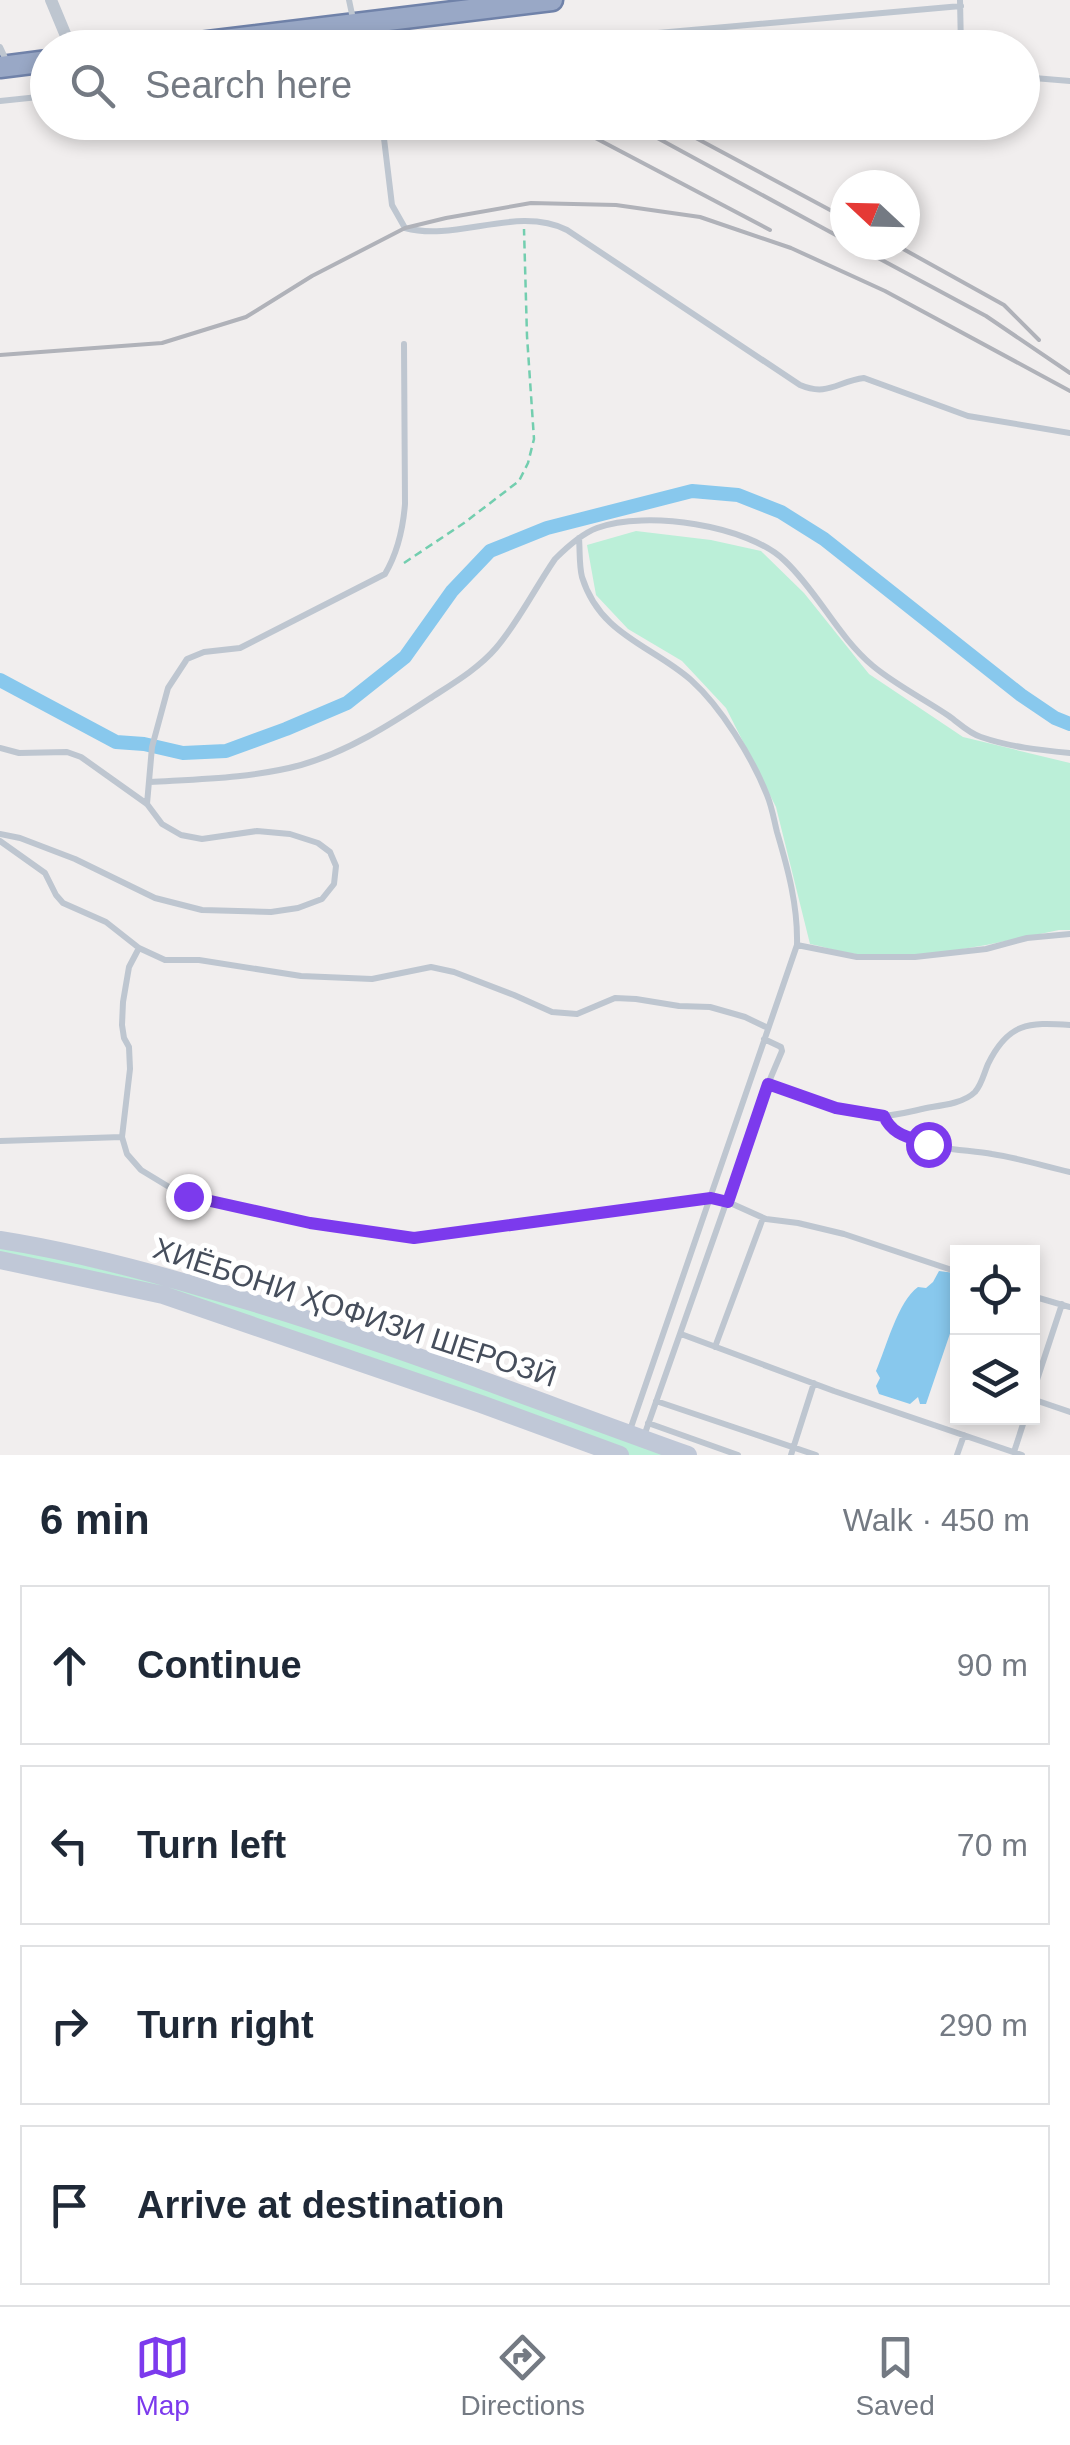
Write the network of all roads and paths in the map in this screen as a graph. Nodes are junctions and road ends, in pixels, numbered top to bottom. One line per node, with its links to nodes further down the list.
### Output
1 (52, 0): 6 (street)
2 (349, 0): 5 (lane)
3 (552, 0): 5 (highway)
4 (961, 3): 8 (lane); 9 (lane)
5 (355, 25): 7 (highway)
6 (64, 30)
7 (312, 30)
8 (679, 30)
9 (961, 30)
10 (3, 60): 11 (highway)
11 (30, 60)
12 (1040, 79): 13 (lane)
13 (1070, 82)
14 (30, 98): 15 (lane)
15 (0, 101)
16 (384, 140): 17 (lane)
17 (524, 222): 19 (lane); 21 (path)
18 (404, 344): 21 (lane)
19 (1070, 433)
20 (578, 538): 23 (lane); 24 (lane); 28 (lane)
21 (385, 574): 24 (lane)
22 (0, 748): 25 (lane)
23 (1070, 753)
24 (150, 782): 25 (lane)
25 (146, 804): 26 (lane)
26 (0, 838): 29 (lane)
27 (1070, 934): 28 (lane)
28 (797, 945): 31 (lane)
29 (139, 948): 31 (lane); 35 (lane)
30 (1070, 1026): 34 (lane)
31 (768, 1028): 32 (lane)
32 (764, 1039): 33 (lane); 38 (lane)
33 (768, 1084): 34 (lane); 39 (lane)
34 (884, 1116): 37 (lane)
35 (122, 1138): 36 (lane); 38 (lane)
36 (0, 1141)
37 (1070, 1172)
38 (711, 1198): 39 (lane); 54 (lane)
39 (728, 1202): 40 (lane); 46 (lane)
40 (762, 1218): 43 (lane); 47 (lane)
41 (0, 1240): 54 (main road, ХИЁБОНИ ҲОФИЗИ ШЕРОЗӢ)
42 (0, 1260): 58 (main road)
43 (950, 1269)
44 (1040, 1298): 45 (lane)
45 (1066, 1306): 48 (lane)
46 (681, 1334): 47 (lane); 51 (lane)
47 (715, 1347): 49 (lane)
48 (1040, 1376)
49 (814, 1383): 55 (lane); 56 (lane)
50 (1040, 1400): 52 (lane)
51 (656, 1401): 54 (lane); 56 (lane)
52 (1070, 1412)
53 (1024, 1425): 57 (lane)
54 (640, 1432): 59 (main road, ХИЁБОНИ ҲОФИЗИ ШЕРОЗӢ); 60 (lane)
55 (964, 1435): 57 (lane); 62 (lane)
56 (792, 1451): 61 (lane)
57 (1018, 1454)
58 (620, 1455)
59 (688, 1455)
60 (738, 1455)
61 (816, 1455)
62 (957, 1455)

